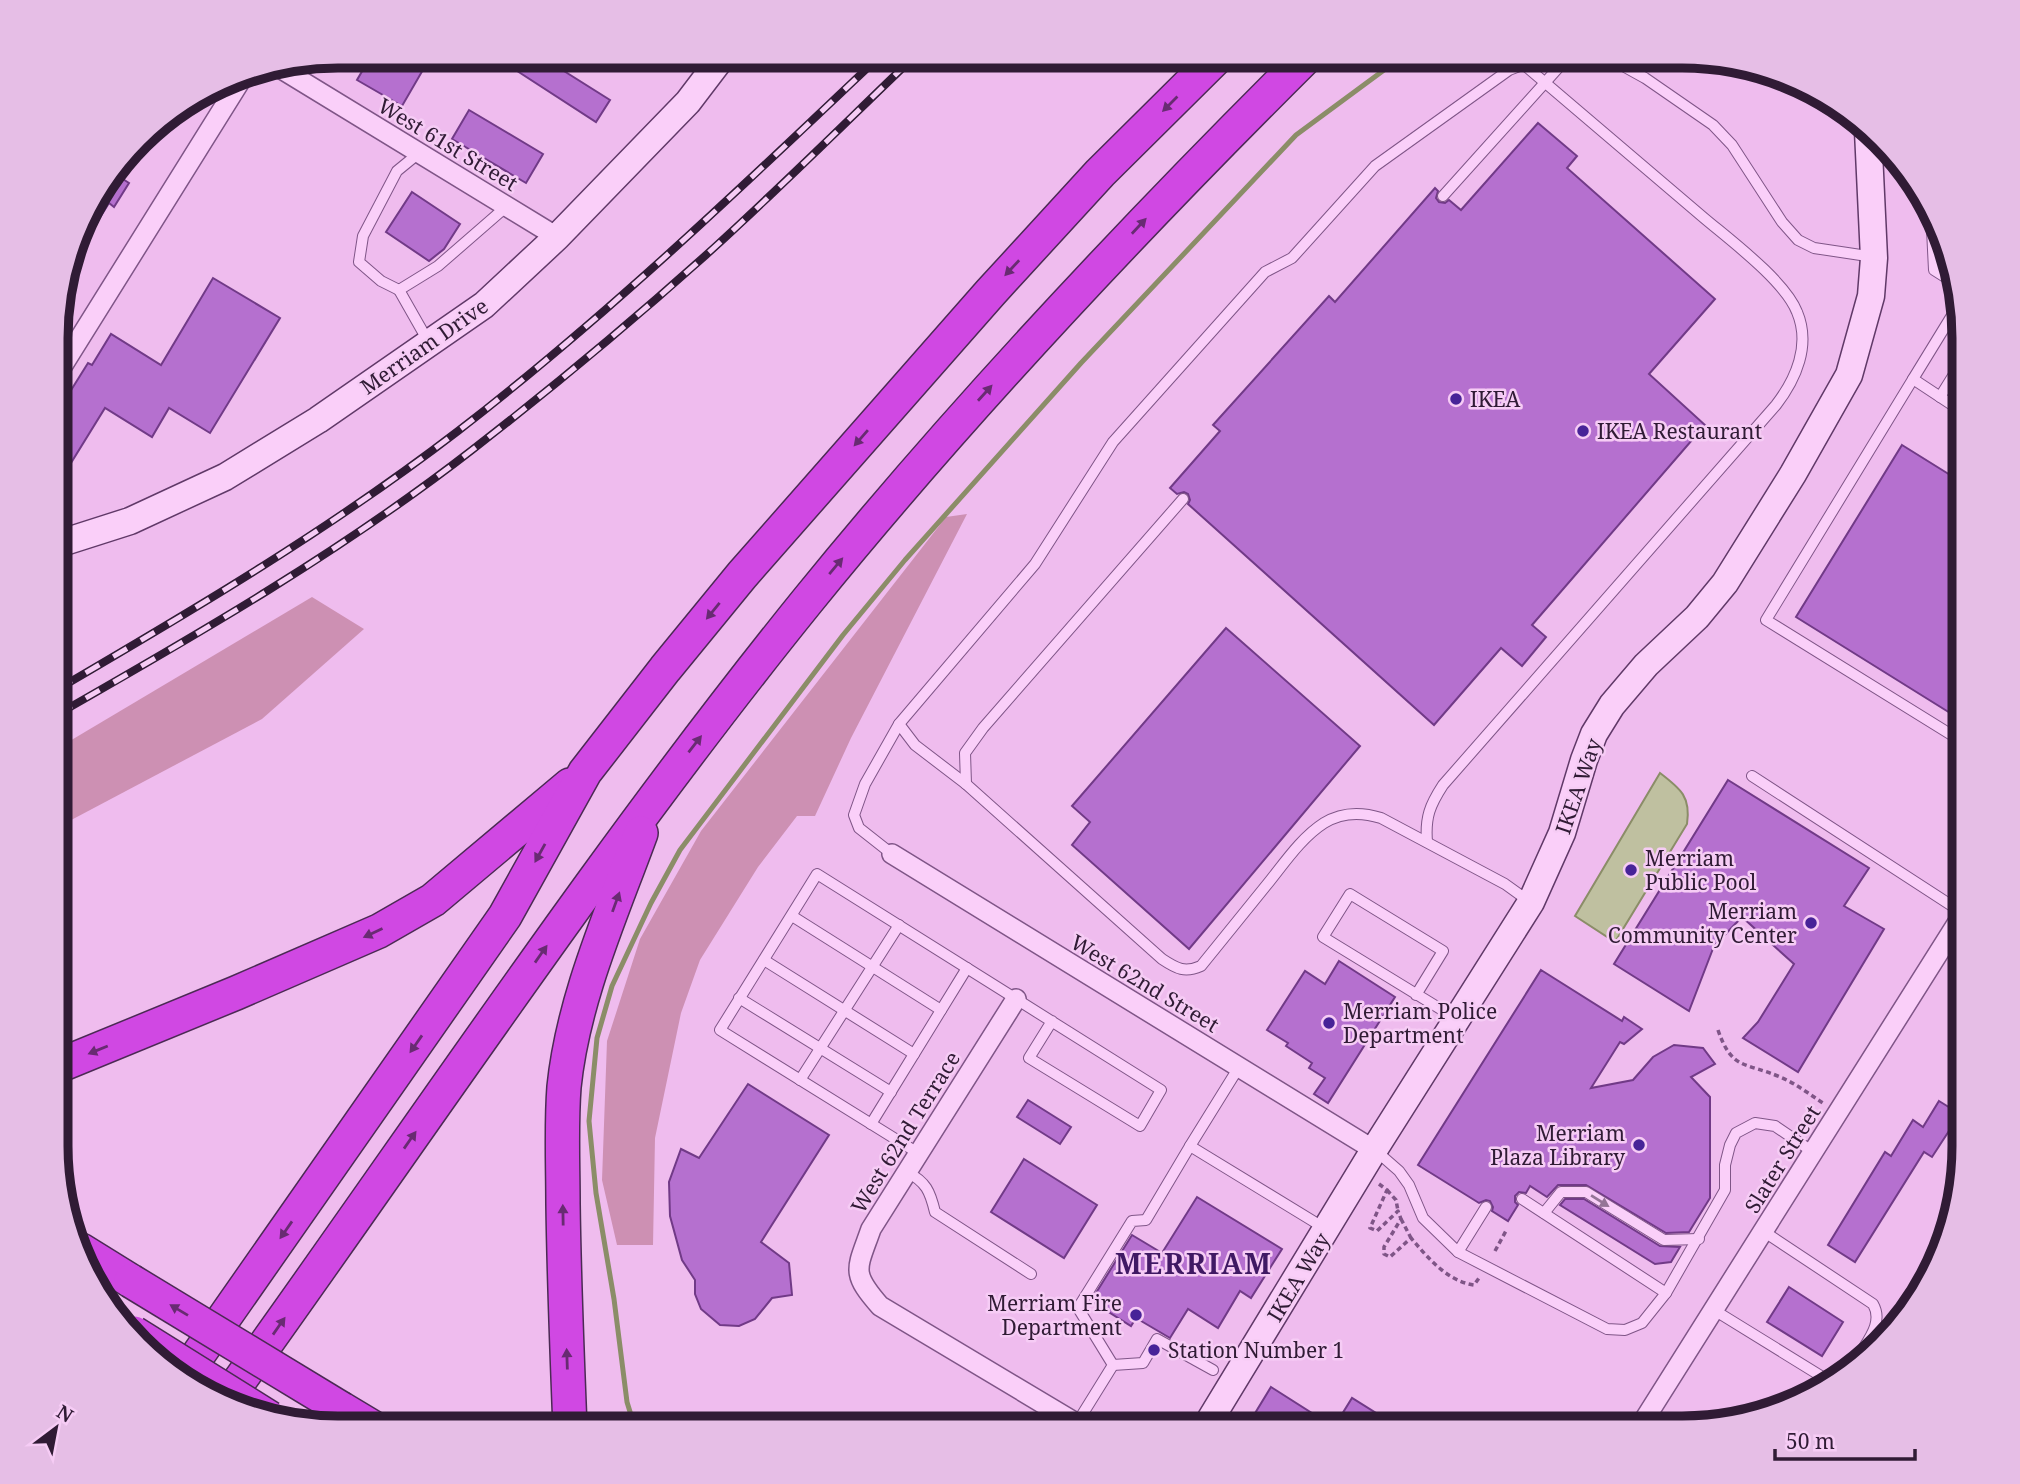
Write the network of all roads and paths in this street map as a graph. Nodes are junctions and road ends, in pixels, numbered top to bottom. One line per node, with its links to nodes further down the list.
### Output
1 (714, 68): 15 (street, Merriam Drive)
2 (1206, 68): 31 (highway, one-way to 31)
3 (1295, 68): 34 (highway, one-way to 3)
4 (1513, 68): 29 (lane)
5 (1528, 68): 9 (lane)
6 (1558, 68): 9 (lane)
7 (1627, 68): 17 (lane)
8 (288, 73): 12 (street, West 61st Street)
9 (1545, 82): 13 (lane); 35 (lane)
10 (235, 89): 22 (street)
11 (1868, 142): 17 (street, IKEA Way)
12 (419, 153): 14 (street, West 61st Street); 19 (lane)
13 (1443, 196)
14 (507, 206): 15 (street, West 61st Street); 19 (lane)
15 (557, 237): 21 (street, Merriam Drive)
16 (1932, 239): 18 (lane)
17 (1874, 258): 37 (street, IKEA Way)
18 (1945, 278)
19 (399, 289): 21 (lane)
20 (1951, 318): 24 (lane)
21 (429, 343): 28 (street, Merriam Drive)
22 (68, 346)
23 (1952, 378): 25 (lane)
24 (1913, 379): 25 (lane); 30 (lane)
25 (1940, 397): 26 (lane)
26 (1952, 404)
27 (1183, 499): 33 (lane)
28 (68, 541)
29 (899, 724): 33 (lane); 36 (lane)
30 (1952, 735)
31 (585, 772): 55 (highway, one-way to 55); 88 (highway, one-way to 88)
32 (1752, 776): 38 (lane)
33 (966, 784): 35 (lane)
34 (654, 799): 92 (highway, one-way to 34); 94 (highway, one-way to 34)
35 (1427, 842): 37 (lane)
36 (892, 855): 56 (street, West 62nd Street)
37 (1531, 902): 50 (street, IKEA Way)
38 (1952, 905)
39 (792, 916): 40 (lane); 42 (lane); 43 (lane)
40 (899, 925): 43 (lane); 44 (lane)
41 (1952, 932): 63 (street, Slater Street)
42 (764, 960): 46 (lane); 48 (lane)
43 (873, 966): 48 (lane); 49 (lane)
44 (967, 968): 47 (lane); 49 (lane)
45 (1416, 995): 45 (lane); 50 (lane)
46 (739, 998): 53 (lane); 57 (lane)
47 (1016, 999): 51 (lane); 64 (street, West 62nd Terrace)
48 (845, 1010): 53 (lane); 54 (lane)
49 (941, 1010): 54 (lane)
50 (1457, 1019): 62 (street, IKEA Way)
51 (1052, 1021): 51 (lane)
52 (1718, 1030): 59 (path)
53 (821, 1048): 57 (lane); 58 (lane)
54 (914, 1054): 58 (lane)
55 (68, 1062)
56 (1240, 1067): 61 (lane); 62 (street, West 62nd Street)
57 (800, 1080): 60 (lane)
58 (891, 1092): 60 (lane)
59 (1825, 1104)
60 (871, 1124): 64 (lane)
61 (1190, 1146): 73 (lane); 87 (lane)
62 (1374, 1150): 73 (street, IKEA Way); 79 (lane)
63 (1813, 1152): 75 (street, Slater Street); 77 (lane)
64 (918, 1153): 65 (street, West 62nd Terrace)
65 (907, 1172): 81 (lane); 95 (street, West 62nd Terrace)
66 (1377, 1183): 67 (path)
67 (1387, 1190): 70 (path); 70 (path)
68 (1522, 1199): 71 (lane)
69 (1486, 1207): 79 (lane)
70 (1398, 1211): 72 (path)
71 (1544, 1213): 77 (lane, one-way to 77); 83 (lane)
72 (1402, 1219): 76 (path); 76 (path)
73 (1326, 1229): 97 (street, IKEA Way)
74 (1507, 1229): 78 (path)
75 (1763, 1231): 84 (street, Slater Street); 85 (lane)
76 (1411, 1238): 82 (path)
77 (1699, 1239): 83 (lane)
78 (1495, 1251)
79 (1458, 1252): 83 (lane)
80 (93, 1257): 93 (highway, one-way to 80, bridge)
81 (1031, 1274)
82 (1479, 1278)
83 (1666, 1293)
84 (1714, 1310): 90 (lane); 98 (street, Slater Street)
85 (1865, 1344)
86 (166, 1354): 91 (highway, bridge)
87 (1113, 1365): 89 (lane); 96 (lane)
88 (188, 1370)
89 (1213, 1370)
90 (1822, 1377)
91 (227, 1392)
92 (231, 1393)
93 (354, 1416)
94 (572, 1416)
95 (1065, 1416)
96 (1085, 1416)
97 (1212, 1416)
98 (1647, 1416)

